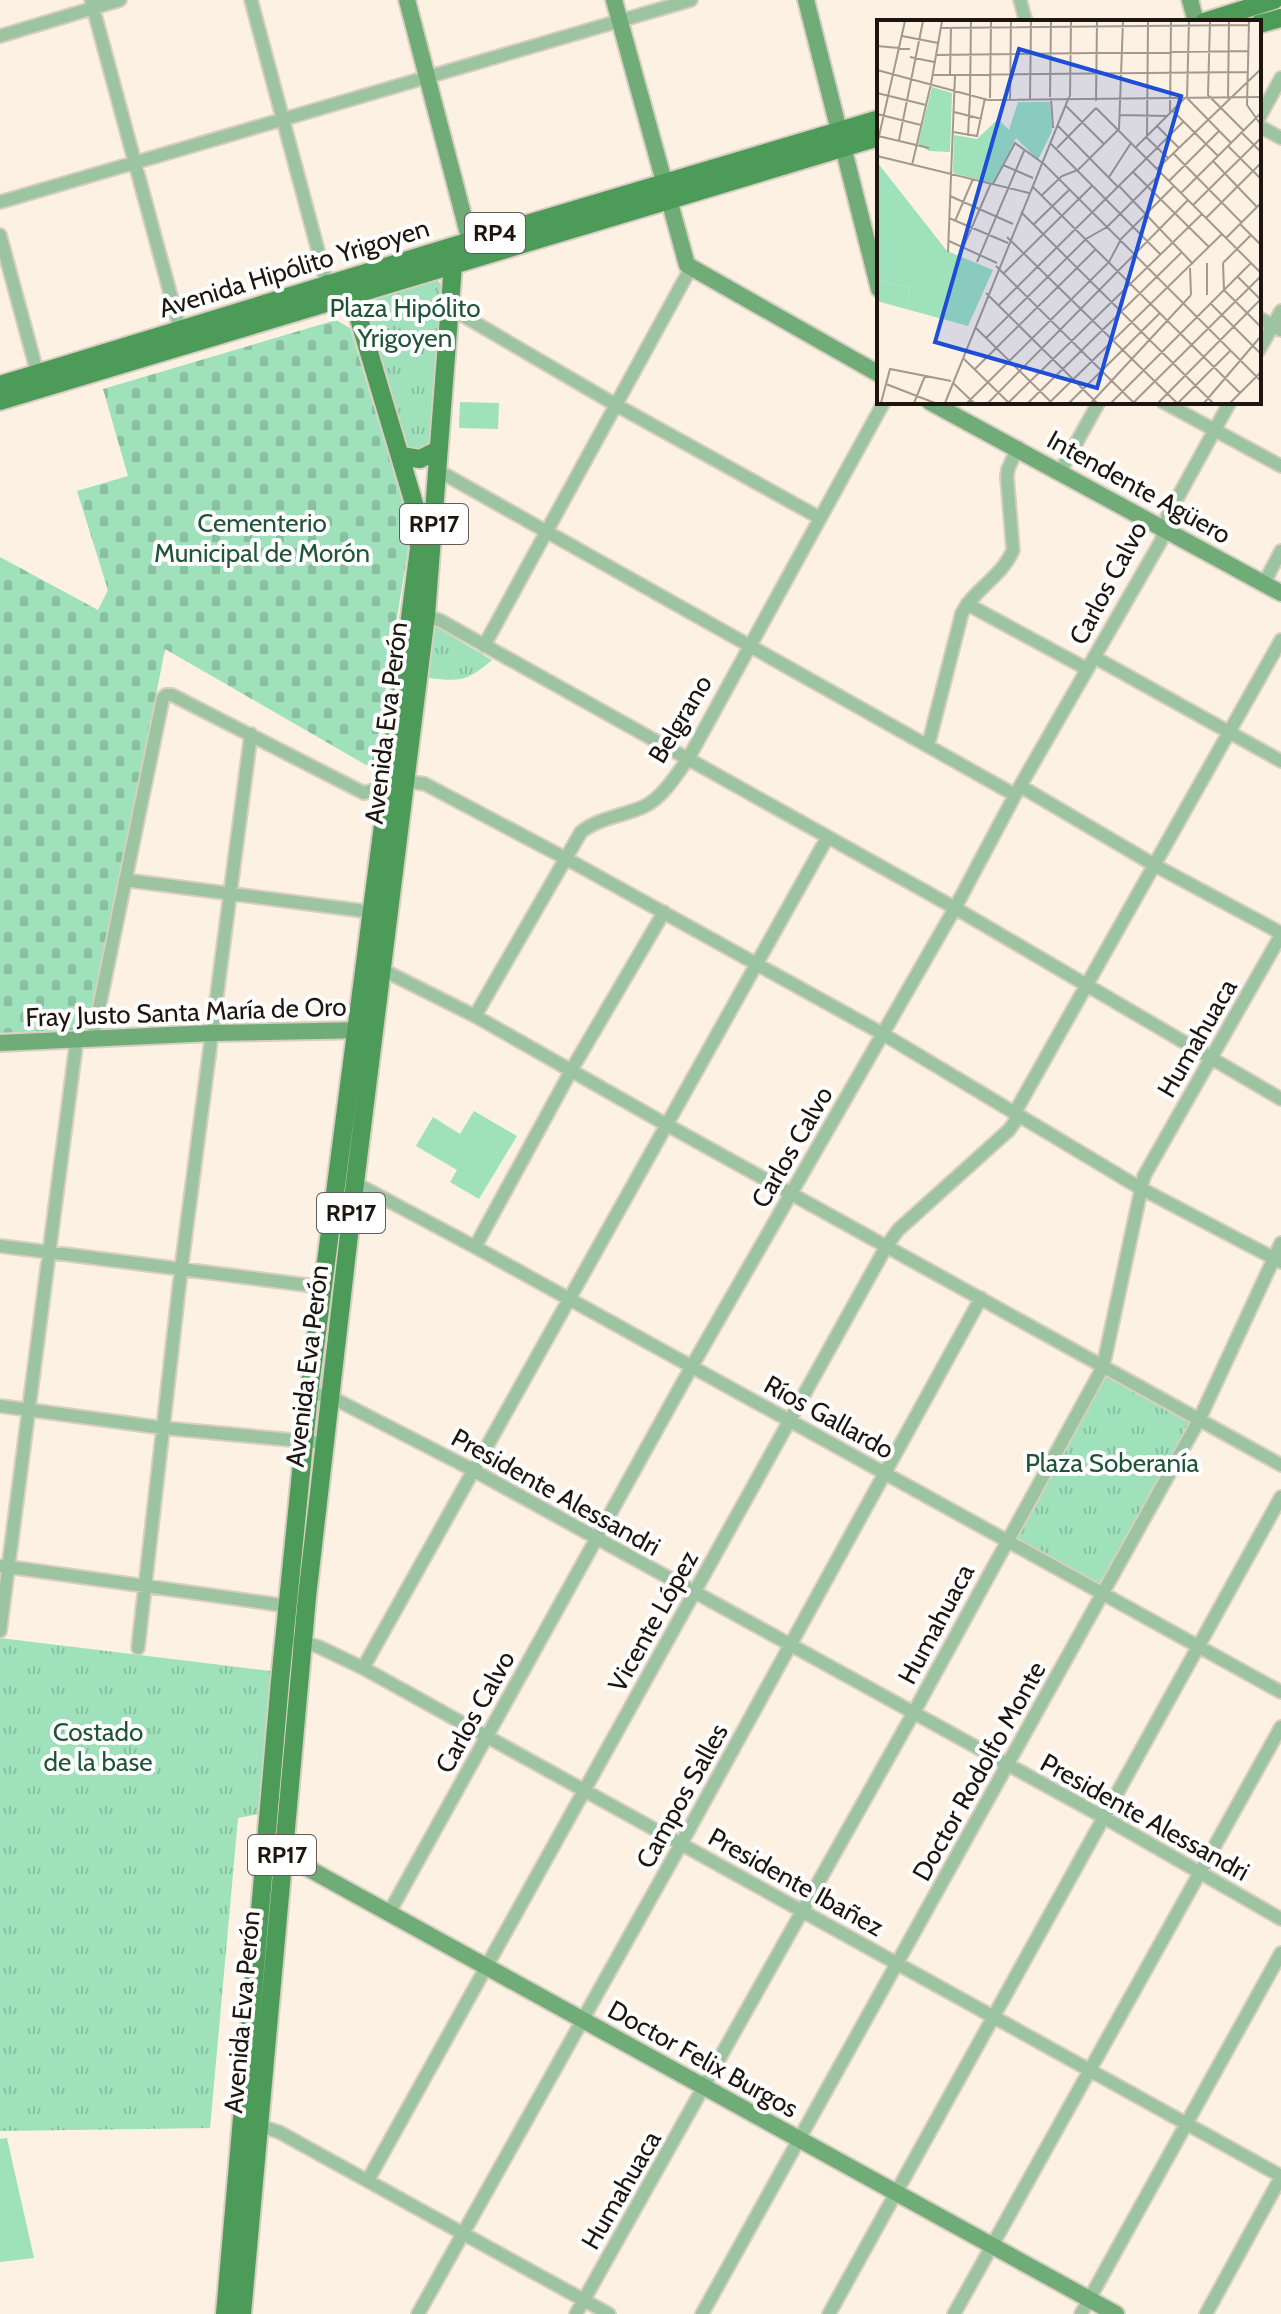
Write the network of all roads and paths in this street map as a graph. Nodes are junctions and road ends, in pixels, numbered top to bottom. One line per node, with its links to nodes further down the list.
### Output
1 (120, 0): 10 (street)
2 (251, 0): 21 (street)
3 (407, 0): 18 (street)
4 (614, 0): 15 (street)
5 (691, 0): 15 (street)
6 (806, 0): 26 (street)
7 (1020, 0): 12 (street)
8 (1190, 0): 13 (street)
9 (1274, 0): 14 (main road)
10 (92, 4): 17 (street); 27 (street)
11 (1281, 18): 16 (main road)
12 (1025, 20)
13 (1195, 20)
14 (1210, 20)
15 (620, 22): 18 (street); 28 (street)
16 (1261, 23)
17 (0, 36)
18 (428, 78): 21 (street); 31 (street)
19 (1281, 78): 20 (street)
20 (1261, 114)
21 (282, 120): 27 (street); 35 (street)
22 (877, 120): 26 (main road, Avenida Hipólito Yrigoyen / RP4)
23 (1261, 127): 25 (street)
24 (877, 137): 26 (main road, Avenida Hipólito Yrigoyen / RP4)
25 (1281, 138)
26 (840, 140): 28 (main road, Avenida Hipólito Yrigoyen / RP4); 34 (street)
27 (135, 161): 29 (street); 40 (street)
28 (666, 192): 31 (main road, Avenida Hipólito Yrigoyen / RP4); 32 (main road, Avenida Hipólito Yrigoyen / RP4); 33 (street)
29 (0, 202)
30 (0, 235): 43 (street)
31 (470, 241): 32 (main road); 35 (main road, Avenida Hipólito Yrigoyen / RP4)
32 (453, 265): 36 (main road, Avenida Hipólito Yrigoyen / RP4); 37 (main road, Avenida Eva Perón / RP17)
33 (687, 265): 42 (street); 51 (street)
34 (877, 270)
35 (327, 284): 36 (main road, Avenida Eva Perón); 40 (main road, Avenida Hipólito Yrigoyen / RP4)
36 (346, 297): 40 (main road, Avenida Hipólito Yrigoyen / RP4); 55 (main road, Avenida Eva Perón / RP17)
37 (450, 308): 51 (street); 54 (main road, Avenida Eva Perón / RP17)
38 (1281, 311): 39 (street)
39 (1277, 327): 41 (street)
40 (182, 338): 43 (main road, Avenida Hipólito Yrigoyen / RP4)
41 (1261, 347)
42 (877, 373)
43 (39, 381): 44 (main road, Avenida Hipólito Yrigoyen / RP4); 45 (main road, Avenida Hipólito Yrigoyen / RP4)
44 (0, 385)
45 (0, 401)
46 (883, 404): 59 (street, Belgrano)
47 (934, 404): 53 (street, Intendente Agüero)
48 (1098, 404): 58 (street)
49 (1167, 404): 52 (street)
50 (1229, 404): 52 (street, Carlos Calvo)
51 (616, 405): 59 (street); 61 (street)
52 (1215, 429): 56 (street); 60 (street, Carlos Calvo)
53 (1018, 447): 58 (street, Intendente Agüero); 65 (street)
54 (438, 450): 55 (main road); 57 (main road, Avenida Eva Perón / RP17)
55 (401, 456): 76 (main road, Avenida Eva Perón / RP17)
56 (1281, 466)
57 (437, 470): 61 (street); 66 (main road, Avenida Eva Perón / RP17)
58 (1060, 472): 60 (street, Intendente Agüero)
59 (820, 518): 69 (street, Belgrano)
60 (1164, 529): 63 (street, Intendente Agüero); 70 (street, Carlos Calvo)
61 (548, 532): 68 (street); 69 (street)
62 (1281, 551): 63 (street)
63 (1264, 583): 64 (street, Intendente Agüero)
64 (1281, 593)
65 (967, 604): 70 (street); 73 (street)
66 (426, 615): 68 (street); 76 (main road, Avenida Eva Perón / RP17)
67 (1281, 640): 71 (street, Vicente López)
68 (484, 646): 74 (street)
69 (749, 646): 73 (street); 74 (street, Belgrano)
70 (1091, 663): 71 (street); 77 (street, Carlos Calvo)
71 (1230, 732): 75 (street); 80 (street, Vicente López)
72 (251, 734): 76 (street); 81 (street); 82 (street)
73 (928, 746): 77 (street)
74 (688, 759): 78 (street); 79 (street, Belgrano)
75 (1281, 761)
76 (395, 784): 79 (street); 84 (main road, Avenida Eva Perón / RP17); 88 (main road, Avenida Eva Perón / RP17)
77 (1018, 790): 80 (street); 83 (street, Carlos Calvo)
78 (827, 838): 83 (street); 87 (street)
79 (565, 858): 85 (street); 90 (street, Belgrano)
80 (1156, 866): 86 (street); 89 (street, Vicente López)
81 (125, 880): 82 (street); 94 (street)
82 (229, 894): 84 (street); 92 (street)
83 (955, 908): 89 (street); 93 (street, Carlos Calvo)
84 (372, 912): 91 (main road, Avenida Eva Perón / RP17)
85 (664, 912): 87 (street); 97 (street)
86 (1281, 934): 96 (street, Humahuaca)
87 (756, 964): 93 (street); 100 (street)
88 (383, 970): 90 (street); 91 (main road, Avenida Eva Perón / RP17)
89 (1086, 987): 96 (street); 99 (street, Vicente López)
90 (475, 1016): 97 (street)
91 (366, 1030): 92 (street, Fray Justo Santa María de Oro); 101 (main road, Avenida Eva Perón / RP17); 111 (main road, Avenida Eva Perón / RP17)
92 (212, 1033): 94 (street, Fray Justo Santa María de Oro); 110 (street)
93 (883, 1034): 99 (street); 103 (street, Carlos Calvo)
94 (85, 1038): 95 (street, Fray Justo Santa María de Oro); 108 (street)
95 (0, 1043)
96 (1210, 1059): 98 (street); 102 (street, Humahuaca)
97 (572, 1069): 100 (street); 106 (street)
98 (1281, 1099)
99 (1017, 1115): 102 (street); 107 (street, Vicente López)
100 (667, 1125): 103 (street); 113 (street)
101 (355, 1183): 106 (street, Ríos Gallardo); 117 (main road, Avenida Eva Perón / RP17)
102 (1140, 1188): 109 (street); 115 (street, Humahuaca)
103 (790, 1192): 107 (street); 114 (street, Carlos Calvo)
104 (1281, 1243): 109 (street, Doctor Rodolfo Monte)
105 (0, 1246): 108 (street)
106 (475, 1247): 113 (street, Ríos Gallardo)
107 (886, 1247): 112 (street); 121 (street, Vicente López)
108 (51, 1252): 110 (street); 119 (street)
109 (1277, 1259): 120 (street, Doctor Rodolfo Monte)
110 (181, 1270): 111 (street); 122 (street)
111 (322, 1287): 116 (main road, Avenida Eva Perón / RP17)
112 (981, 1298): 115 (street); 127 (street, Campos Salles)
113 (569, 1300): 114 (street, Ríos Gallardo); 126 (street)
114 (692, 1366): 121 (street, Ríos Gallardo); 129 (street, Carlos Calvo)
115 (1103, 1367): 120 (street); 130 (street, Humahuaca)
116 (309, 1393): 117 (street, Presidente Alessandri); 123 (main road, Avenida Eva Perón / RP17)
117 (329, 1396): 124 (main road, Avenida Eva Perón / RP17); 126 (street, Presidente Alessandri)
118 (0, 1406): 119 (street)
119 (28, 1410): 122 (street); 131 (street)
120 (1199, 1420): 125 (street); 134 (street, Doctor Rodolfo Monte)
121 (790, 1421): 127 (street, Ríos Gallardo); 133 (street, Vicente López)
122 (164, 1428): 123 (street); 132 (street)
123 (304, 1441): 124 (street); 135 (main road, Avenida Eva Perón / RP17)
124 (324, 1443): 138 (main road, Avenida Eva Perón / RP17)
125 (1281, 1465)
126 (473, 1470): 129 (street, Presidente Alessandri); 142 (street)
127 (885, 1473): 130 (street, Ríos Gallardo); 139 (street, Campos Salles)
128 (1281, 1497): 140 (street)
129 (597, 1539): 133 (street, Presidente Alessandri); 146 (street, Carlos Calvo)
130 (1006, 1540): 134 (street, Ríos Gallardo); 144 (street, Humahuaca)
131 (4, 1567): 132 (street); 136 (street)
132 (143, 1586): 135 (street); 141 (street)
133 (694, 1592): 139 (street, Presidente Alessandri); 148 (street, Vicente López)
134 (1103, 1592): 140 (street, Ríos Gallardo); 147 (street, Doctor Rodolfo Monte)
135 (288, 1606): 137 (main road, Avenida Eva Perón / RP17)
136 (0, 1631)
137 (284, 1637): 138 (street, Presidente Ibañez); 151 (main road, Avenida Eva Perón / RP17)
138 (304, 1642): 142 (street, Presidente Ibañez); 151 (main road, Avenida Eva Perón / RP17)
139 (790, 1645): 144 (street, Presidente Alessandri); 150 (street, Campos Salles)
140 (1198, 1647): 143 (street, Ríos Gallardo); 149 (street)
141 (138, 1648)
142 (363, 1668): 146 (street, Presidente Ibañez)
143 (1281, 1692)
144 (914, 1712): 147 (street, Presidente Alessandri); 153 (street, Humahuaca)
145 (1281, 1727): 152 (street)
146 (486, 1737): 148 (street, Presidente Ibañez); 154 (street, Carlos Calvo)
147 (1007, 1764): 149 (street, Presidente Alessandri); 157 (street, Doctor Rodolfo Monte)
148 (583, 1791): 150 (street, Presidente Ibañez); 158 (street, Vicente López)
149 (1105, 1818): 152 (street, Presidente Alessandri); 159 (street)
150 (681, 1844): 153 (street, Presidente Ibañez); 160 (street, Campos Salles)
151 (274, 1853): 154 (street, Doctor Felix Burgos); 164 (main road, Avenida Eva Perón / RP17); 173 (main road, Avenida Eva Perón / RP17)
152 (1200, 1873): 155 (street, Presidente Alessandri); 161 (street)
153 (803, 1909): 157 (street, Presidente Ibañez); 162 (street, Humahuaca)
154 (389, 1913): 158 (street, Doctor Felix Burgos)
155 (1281, 1919)
156 (1281, 1953): 163 (street)
157 (898, 1964): 159 (street, Presidente Ibañez); 165 (street, Doctor Rodolfo Monte)
158 (487, 1967): 160 (street, Doctor Felix Burgos); 167 (street, Vicente López)
159 (993, 2017): 161 (street, Presidente Ibañez); 168 (street)
160 (583, 2019): 162 (street, Doctor Felix Burgos); 169 (street, Campos Salles)
161 (1091, 2071): 163 (street, Presidente Ibañez); 170 (street)
162 (704, 2087): 165 (street, Doctor Felix Burgos); 172 (street, Humahuaca)
163 (1187, 2124): 166 (street, Presidente Ibañez); 171 (street)
164 (257, 2125): 167 (street); 174 (main road, Avenida Eva Perón / RP17)
165 (798, 2139): 168 (street, Doctor Felix Burgos); 178 (street, Doctor Rodolfo Monte)
166 (1281, 2177): 183 (street)
167 (368, 2180): 169 (street)
168 (896, 2193): 170 (street, Doctor Felix Burgos); 179 (street)
169 (463, 2234): 172 (street); 175 (street, Campos Salles)
170 (992, 2247): 171 (street, Doctor Felix Burgos); 180 (street)
171 (1089, 2298): 181 (street); 182 (street, Doctor Felix Burgos)
172 (583, 2300): 176 (street, Humahuaca); 177 (street)
173 (225, 2314)
174 (242, 2314)
175 (418, 2314)
176 (576, 2314)
177 (609, 2314)
178 (702, 2314)
179 (829, 2314)
180 (954, 2314)
181 (1081, 2314)
182 (1116, 2314)
183 (1206, 2314)

